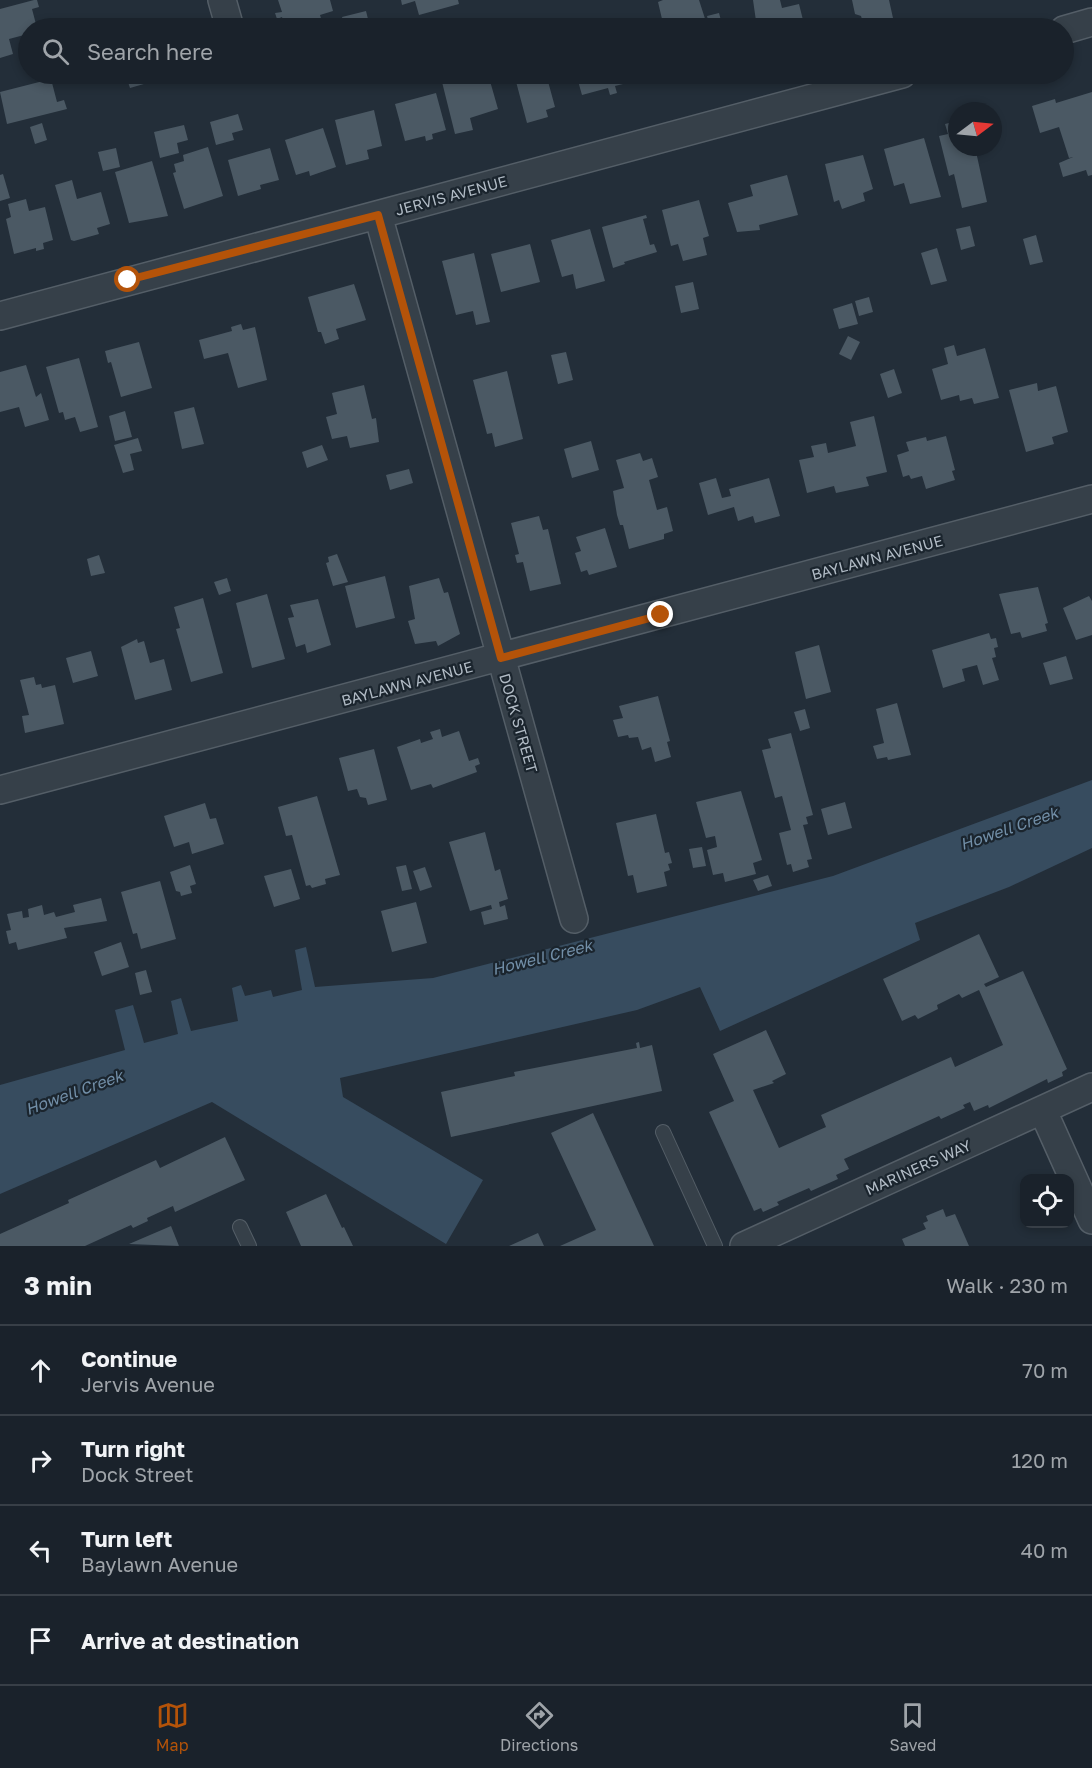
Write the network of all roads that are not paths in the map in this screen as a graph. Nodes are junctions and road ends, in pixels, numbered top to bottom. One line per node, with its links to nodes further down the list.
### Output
1 (222, 0): 2 (street)
2 (227, 18)
3 (1092, 22): 4 (street)
4 (1074, 27)
5 (865, 84): 6 (street, JERVIS AVENUE)
6 (378, 215): 7 (street, JERVIS AVENUE); 9 (street, DOCK STREET)
7 (0, 316)
8 (1092, 499): 9 (street, BAYLAWN AVENUE)
9 (501, 658): 10 (street, BAYLAWN AVENUE); 11 (street, DOCK STREET)
10 (0, 790)
11 (574, 918)
12 (1092, 1087): 13 (street, MARINERS WAY)
13 (1043, 1111): 15 (street); 19 (street, MARINERS WAY)
14 (663, 1132): 18 (lane)
15 (1092, 1220)
16 (240, 1227): 17 (lane)
17 (249, 1246)
18 (715, 1246)
19 (744, 1246)

